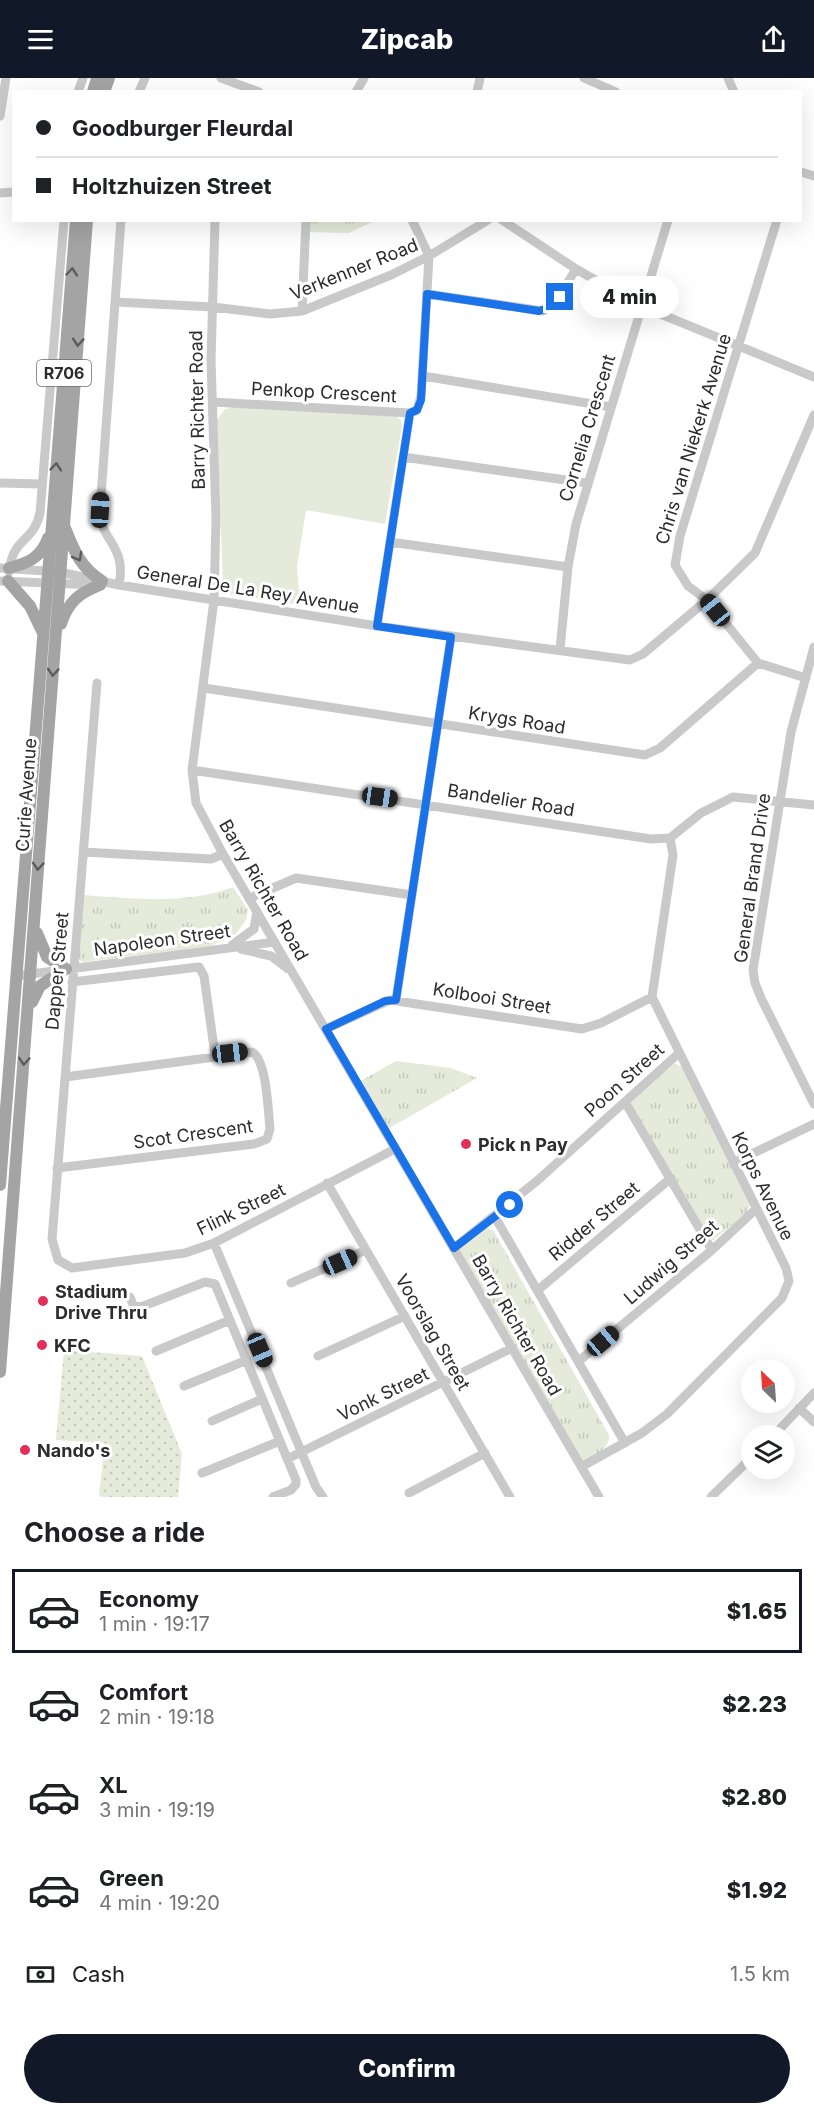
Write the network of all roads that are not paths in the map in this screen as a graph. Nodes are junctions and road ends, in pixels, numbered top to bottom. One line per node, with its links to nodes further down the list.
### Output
1 (6, 78): 7 (street)
2 (221, 78): 5 (street)
3 (253, 78): 5 (street)
4 (584, 78): 6 (street)
5 (252, 90)
6 (611, 90)
7 (1, 94): 8 (street)
8 (0, 116)
9 (64, 222): 37 (street)
10 (76, 222): 38 (main road, Curie Avenue / R706, one-way to 10)
11 (87, 222): 38 (main road, Curie Avenue / R706, one-way to 38)
12 (121, 222): 23 (street)
13 (215, 222): 25 (street, Barry Richter Road)
14 (306, 222): 26 (street)
15 (413, 222): 20 (street, Penkop Crescent)
16 (485, 222): 20 (street, Verkenner Road)
17 (505, 222): 21 (street)
18 (667, 222): 24 (street, Cornelia Crescent)
19 (776, 222): 27 (street, Chris van Niekerk Avenue)
20 (429, 256): 22 (street, Penkop Crescent); 26 (street, Verkenner Road)
21 (576, 269): 22 (street); 24 (street)
22 (427, 294): 28 (street, Penkop Crescent)
23 (116, 302): 25 (street, Verkenner Road); 45 (street)
24 (641, 306): 27 (street); 31 (street, Cornelia Crescent)
25 (213, 307): 26 (street, Verkenner Road); 30 (street, Barry Richter Road)
26 (302, 311)
27 (738, 345): 29 (street); 47 (street, Chris van Niekerk Avenue)
28 (423, 376): 31 (street); 32 (street, Penkop Crescent)
29 (814, 377)
30 (213, 402): 32 (street, Penkop Crescent); 46 (street, Barry Richter Road)
31 (611, 406): 36 (street, Cornelia Crescent)
32 (410, 413): 34 (street)
33 (814, 415): 47 (street, General De La Rey Avenue)
34 (403, 457): 36 (street); 39 (street)
35 (0, 483): 37 (street)
36 (587, 483): 40 (street, Cornelia Crescent)
37 (41, 484): 42 (street)
38 (58, 525): 41 (main road, Curie Avenue / R706); 42 (main road); 43 (main road, one-way to 43)
39 (390, 542): 40 (street); 48 (street)
40 (568, 567): 52 (street, Cornelia Crescent)
41 (54, 571): 42 (street, General De La Rey Avenue); 43 (street, General De La Rey Avenue); 44 (main road, Curie Avenue / R706)
42 (4, 574): 44 (street, General De La Rey Avenue); 50 (main road)
43 (101, 583): 44 (street, General De La Rey Avenue); 45 (street, General De La Rey Avenue); 50 (main road)
44 (53, 585): 50 (main road, Curie Avenue / R706)
45 (119, 585): 46 (street, General De La Rey Avenue)
46 (214, 600): 48 (street, General De La Rey Avenue); 56 (street, Barry Richter Road)
47 (707, 600): 52 (street, General De La Rey Avenue); 53 (street, Chris van Niekerk Avenue)
48 (377, 626): 49 (street, General De La Rey Avenue)
49 (451, 637): 52 (street, General De La Rey Avenue); 57 (street)
50 (49, 639): 67 (main road, Curie Avenue / R706, one-way to 67); 75 (main road, Curie Avenue / R706)
51 (814, 647): 54 (street, General Brand Drive)
52 (560, 649)
53 (758, 663): 54 (street); 57 (street, Krygs Road)
54 (806, 678): 59 (street, General Brand Drive)
55 (97, 683): 63 (street, Dapper Street)
56 (204, 688): 57 (street, Krygs Road); 58 (street, Barry Richter Road)
57 (438, 725): 60 (street)
58 (192, 770): 60 (street, Bandelier Road); 64 (street, Barry Richter Road)
59 (780, 800): 61 (street); 62 (street); 85 (street, General Brand Drive)
60 (426, 803): 62 (street, Bandelier Road); 65 (street)
61 (814, 805)
62 (670, 838): 77 (street)
63 (83, 852): 64 (street); 72 (street, Dapper Street)
64 (223, 854): 66 (street, Barry Richter Road)
65 (412, 895): 66 (street); 78 (street)
66 (250, 898): 68 (street, Barry Richter Road)
67 (35, 905): 72 (main road); 74 (main road, Curie Avenue / R706)
68 (257, 911): 69 (street, Barry Richter Road); 71 (street)
69 (275, 942): 70 (street, Napoleon Street); 73 (street, Barry Richter Road)
70 (228, 948): 71 (street, Napoleon Street); 73 (street)
71 (215, 950): 72 (street, Napoleon Street)
72 (68, 969): 74 (street, Napoleon Street); 76 (street, Dapper Street); 80 (main road)
73 (292, 972): 79 (street, Barry Richter Road)
74 (30, 975): 75 (street, Napoleon Street); 80 (main road, Curie Avenue / R706)
75 (16, 976): 92 (main road, Curie Avenue / R706)
76 (72, 982): 82 (street, Napoleon Street); 83 (street, Dapper Street)
77 (652, 997): 78 (street, Kolbooi Street); 81 (street, Korps Avenue)
78 (396, 1000): 79 (street, Kolbooi Street)
79 (326, 1029): 87 (street, Barry Richter Road)
80 (25, 1038): 110 (main road, Curie Avenue / R706, one-way to 110)
81 (679, 1053): 84 (street, Poon Street); 88 (street, Korps Avenue)
82 (215, 1055): 83 (street, Scot Crescent); 89 (street, Scot Crescent)
83 (64, 1077): 89 (street, Dapper Street)
84 (625, 1102): 90 (street); 94 (street, Poon Street)
85 (814, 1104)
86 (814, 1124): 88 (street)
87 (395, 1149): 91 (street, Flink Street); 96 (street, Barry Richter Road)
88 (733, 1163): 93 (street, Korps Avenue)
89 (57, 1168): 99 (street, Dapper Street)
90 (671, 1178): 98 (street); 101 (street, Ridder Street)
91 (327, 1183): 95 (street, Flink Street); 97 (street, Voorslag Street)
92 (0, 1185)
93 (755, 1210): 98 (street, Ludwig Street); 120 (street, Korps Avenue)
94 (495, 1217): 96 (street, Poon Street); 101 (street)
95 (214, 1243): 99 (street, Flink Street); 121 (street)
96 (454, 1248): 105 (street, Barry Richter Road)
97 (366, 1250): 100 (street); 103 (street, Voorslag Street)
98 (712, 1250): 109 (street, Ludwig Street)
99 (58, 1260)
100 (291, 1282)
101 (538, 1290): 109 (street)
102 (130, 1297): 104 (street)
103 (405, 1316): 107 (street); 111 (street, Voorslag Street)
104 (230, 1320): 106 (street); 108 (street)
105 (510, 1349): 111 (street, Vonk Street); 124 (street, Barry Richter Road)
106 (156, 1351)
107 (318, 1356)
108 (247, 1360): 112 (street); 114 (street)
109 (579, 1361): 120 (street)
110 (0, 1372)
111 (443, 1382): 121 (street, Vonk Street); 122 (street, Voorslag Street)
112 (184, 1386)
113 (814, 1393): 115 (street)
114 (262, 1399): 116 (street); 119 (street)
115 (799, 1408): 117 (street); 118 (street)
116 (212, 1421)
117 (814, 1422)
118 (783, 1425)
119 (280, 1442): 123 (street); 126 (street)
120 (625, 1443): 124 (street, Korps Avenue)
121 (303, 1452): 123 (street, Vonk Street); 129 (street)
122 (485, 1453): 127 (street); 130 (street, Voorslag Street)
123 (287, 1459): 128 (street)
124 (582, 1467): 131 (street, Barry Richter Road)
125 (741, 1468): 132 (street)
126 (202, 1473)
127 (409, 1493)
128 (273, 1497)
129 (323, 1497)
130 (510, 1497)
131 (599, 1497)
132 (711, 1497)

